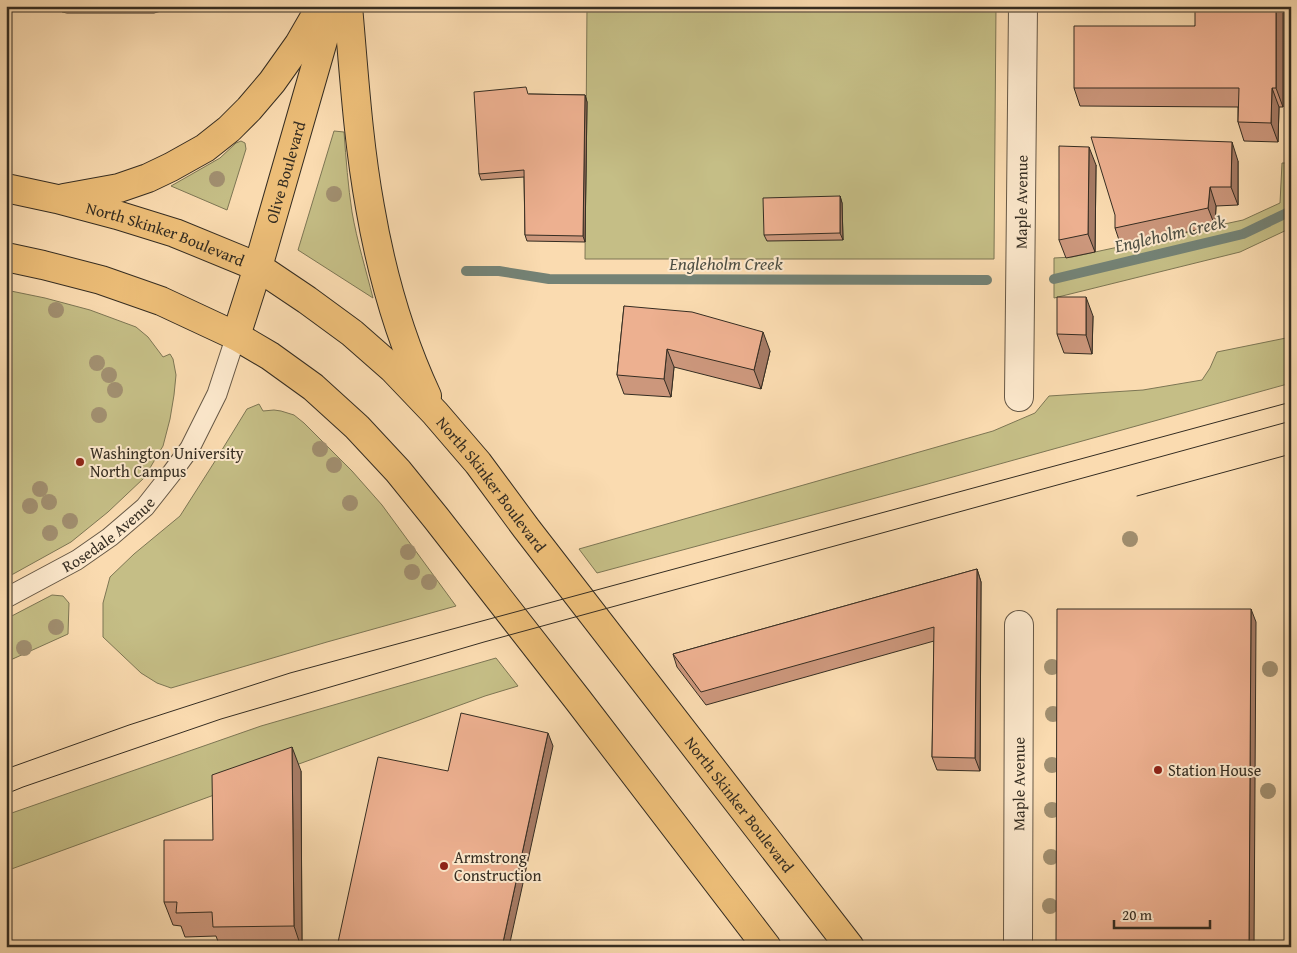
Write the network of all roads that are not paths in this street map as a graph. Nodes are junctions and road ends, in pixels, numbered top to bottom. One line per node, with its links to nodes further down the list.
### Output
1 (321, 6): 6 (main road)
2 (333, 6): 8 (main road, Olive Boulevard)
3 (348, 6): 11 (main road)
4 (1023, 6): 10 (street, Maple Avenue)
5 (6, 188): 6 (main road, North Skinker Boulevard)
6 (57, 199): 8 (main road, North Skinker Boulevard)
7 (6, 257): 9 (main road)
8 (258, 267): 9 (main road, Olive Boulevard); 11 (main road, North Skinker Boulevard)
9 (236, 336): 12 (lane, Rosedale Avenue); 15 (main road)
10 (1019, 397)
11 (435, 413): 16 (main road, North Skinker Boulevard)
12 (6, 598)
13 (1019, 625): 14 (street, Maple Avenue)
14 (1018, 946)
15 (767, 947)
16 (850, 947)

